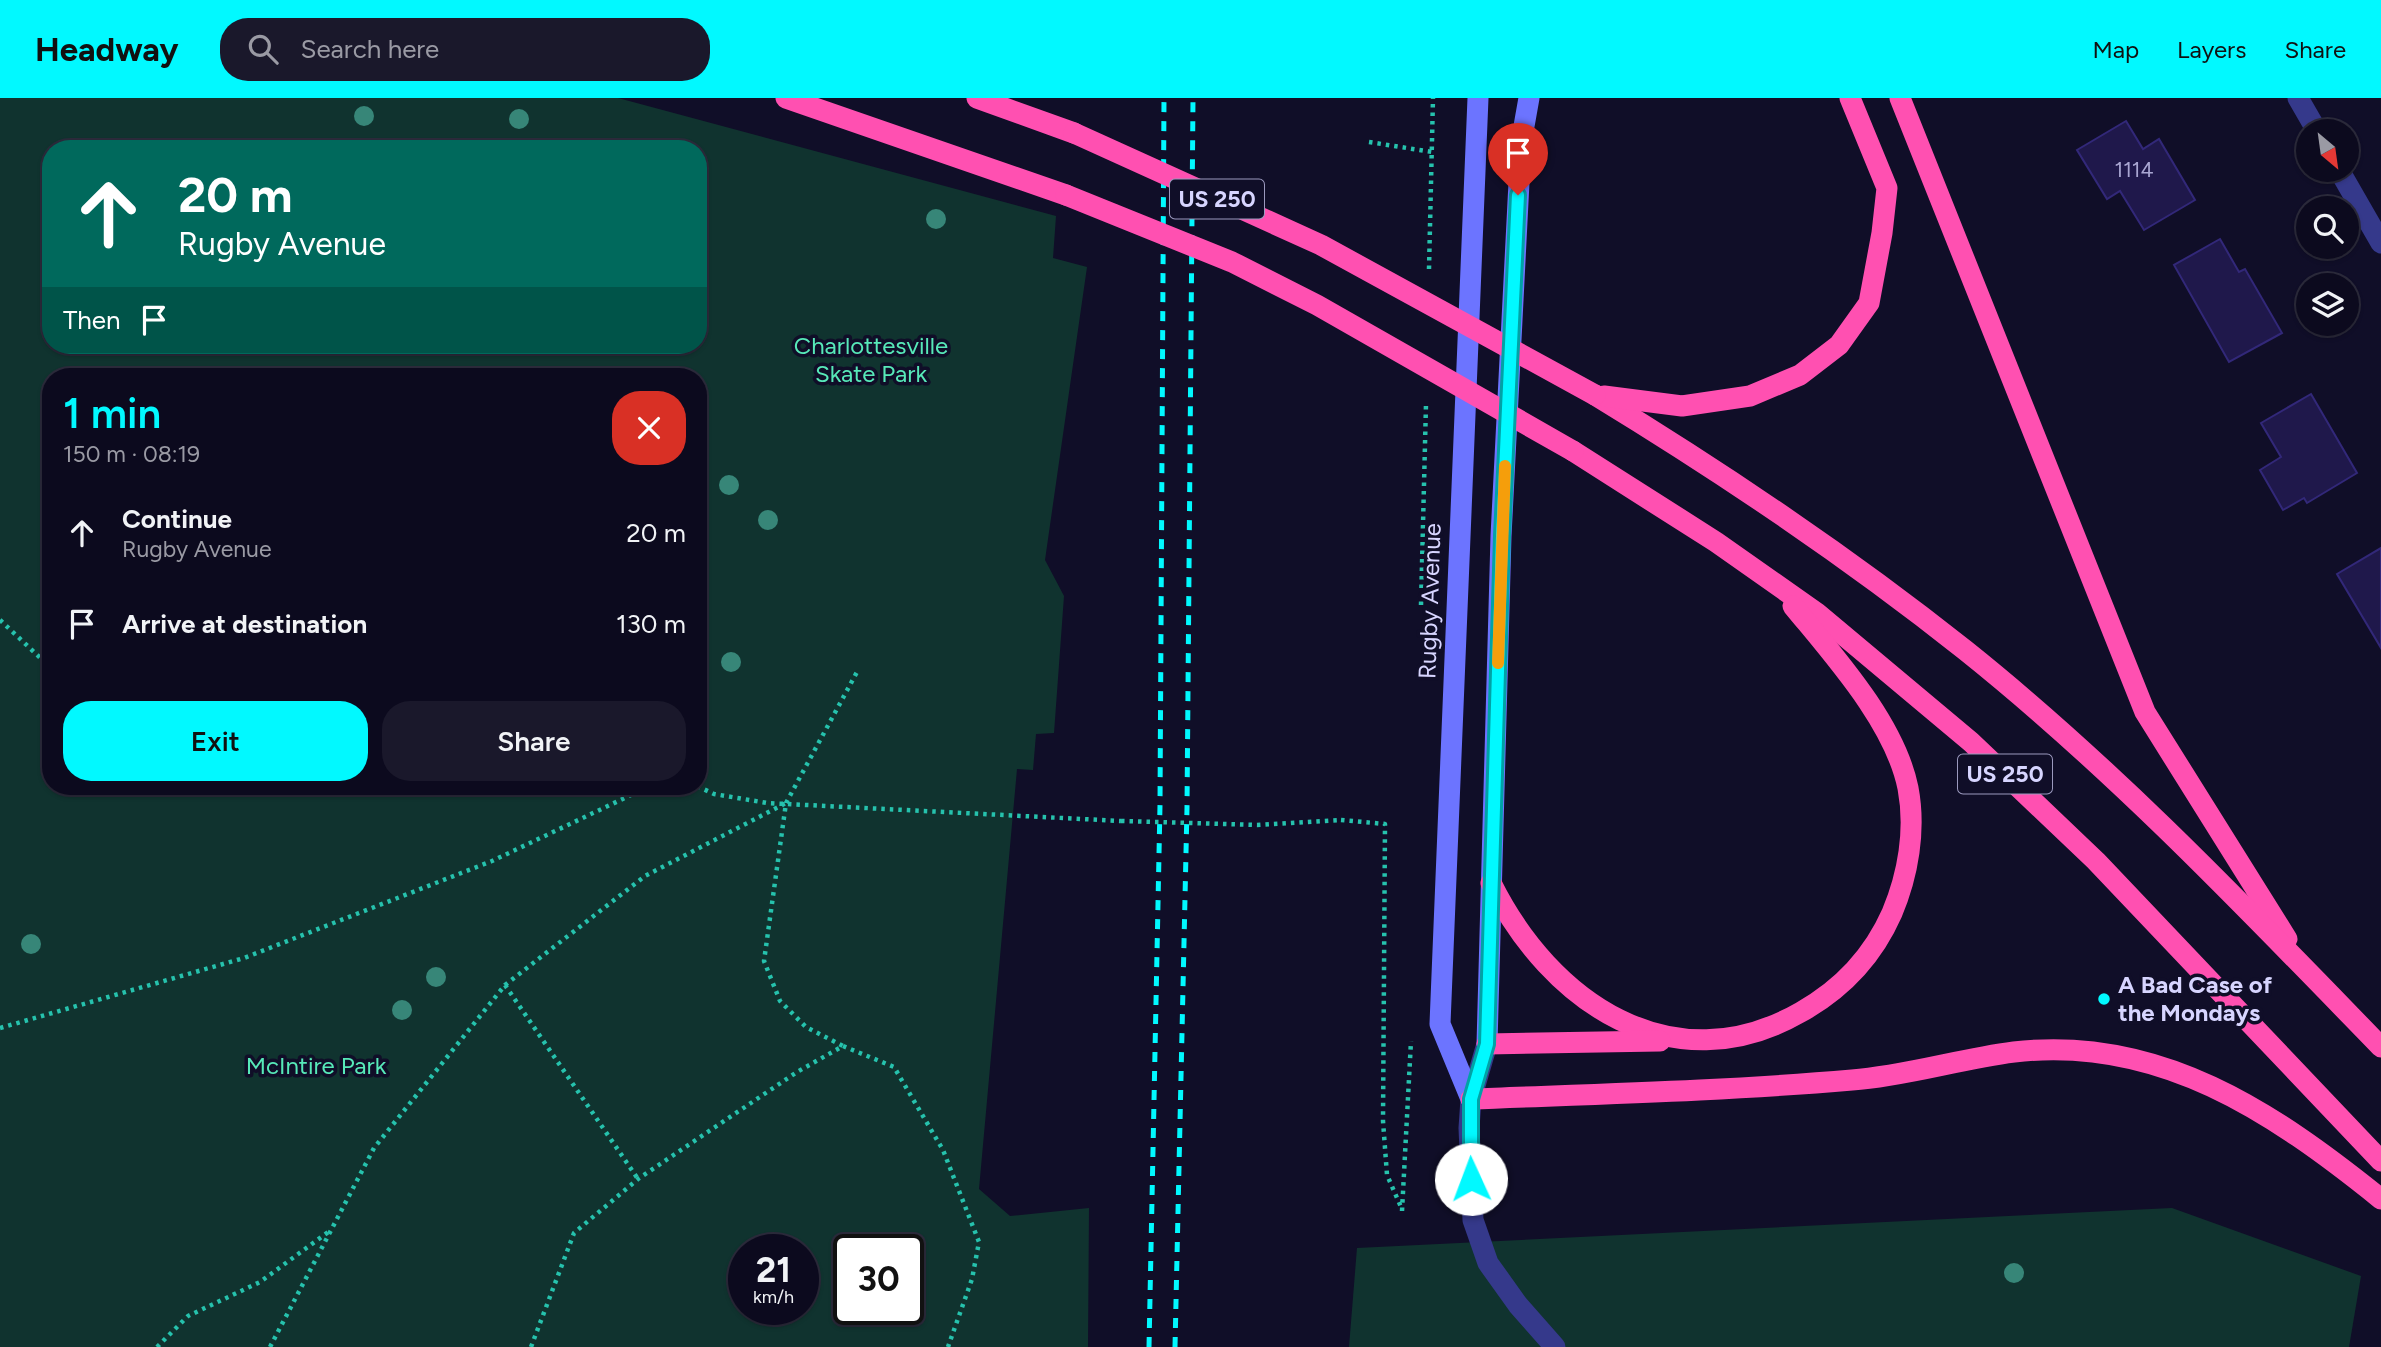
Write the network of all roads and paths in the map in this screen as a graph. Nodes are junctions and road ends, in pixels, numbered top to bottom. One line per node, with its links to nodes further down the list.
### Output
1 (786, 98): 14 (highway, US 250, bridge)
2 (977, 98): 13 (highway, US 250, bridge)
3 (1478, 98): 29 (street, Rugby Avenue)
4 (1529, 98): 21 (street)
5 (1850, 98): 13 (highway)
6 (1900, 98): 22 (highway)
7 (2298, 98): 8 (street)
8 (2310, 119)
9 (1369, 142): 10 (path)
10 (1432, 152)
11 (2346, 182): 12 (street)
12 (2381, 243)
13 (1595, 395): 22 (highway, US 250)
14 (1777, 585): 25 (highway); 30 (highway, US 250)
15 (0, 620): 16 (path)
16 (42, 660)
17 (857, 672): 20 (path)
18 (707, 790): 20 (path)
19 (631, 795): 24 (path)
20 (786, 803): 23 (path); 27 (path); 33 (path, bridge)
21 (1491, 883): 25 (highway); 26 (street)
22 (2302, 965): 28 (highway, US 250)
23 (505, 985): 31 (path); 34 (path)
24 (0, 1028)
25 (1693, 1040): 26 (highway)
26 (1487, 1044): 29 (street)
27 (843, 1046): 31 (path); 38 (path)
28 (2381, 1047)
29 (1471, 1099): 32 (highway); 39 (street)
30 (2381, 1161)
31 (638, 1179): 37 (path)
32 (2381, 1199)
33 (1402, 1211)
34 (331, 1230): 35 (path); 36 (path)
35 (157, 1347)
36 (270, 1347)
37 (531, 1347)
38 (948, 1347)
39 (1555, 1347)

